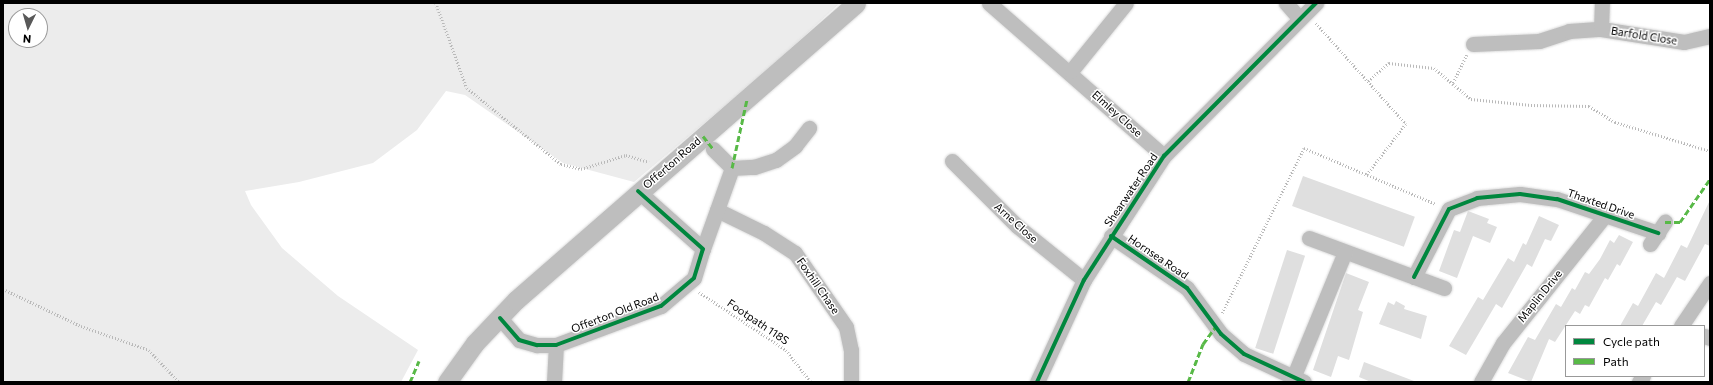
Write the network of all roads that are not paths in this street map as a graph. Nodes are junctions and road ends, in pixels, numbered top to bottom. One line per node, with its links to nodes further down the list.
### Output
1 (856, 3): 16 (main road, Offerton Road)
2 (988, 3): 10 (street, Elmley Close)
3 (1126, 3): 10 (street)
4 (1286, 3): 6 (street)
5 (1602, 3): 7 (street, Barfold Close)
6 (1307, 11): 13 (street, Shearwater Road)
7 (1601, 29): 8 (street, Barfold Close); 9 (street, Barfold Close)
8 (1710, 36)
9 (1473, 44)
10 (1070, 71): 13 (street, Elmley Close)
11 (809, 128): 15 (street)
12 (713, 149): 15 (street)
13 (1164, 156): 20 (street, Shearwater Road)
14 (952, 161): 25 (street, Arne Close)
15 (732, 168): 17 (street, Offerton Old Road)
16 (638, 191): 22 (street); 28 (main road, Offerton Road)
17 (718, 210): 22 (street, Offerton Old Road); 34 (street, Foxhill Chase)
18 (1605, 215): 19 (street, Thaxted Drive); 24 (street, Thaxted Drive); 36 (street, Maplin Drive)
19 (1657, 233)
20 (1111, 236): 25 (street, Shearwater Road); 31 (street, Hornsea Road)
21 (1309, 238): 23 (street)
22 (703, 249): 30 (street, Offerton Old Road)
23 (1345, 252): 24 (street); 31 (street)
24 (1414, 277): 27 (street)
25 (1084, 280): 35 (street, Shearwater Road)
26 (1710, 283): 29 (street)
27 (1444, 288)
28 (500, 318): 30 (street, Offerton Old Road); 32 (main road, Offerton Road)
29 (1683, 325)
30 (556, 345): 33 (street)
31 (1298, 380)
32 (447, 382)
33 (554, 382)
34 (851, 382)
35 (1037, 382)
36 (1481, 382)

